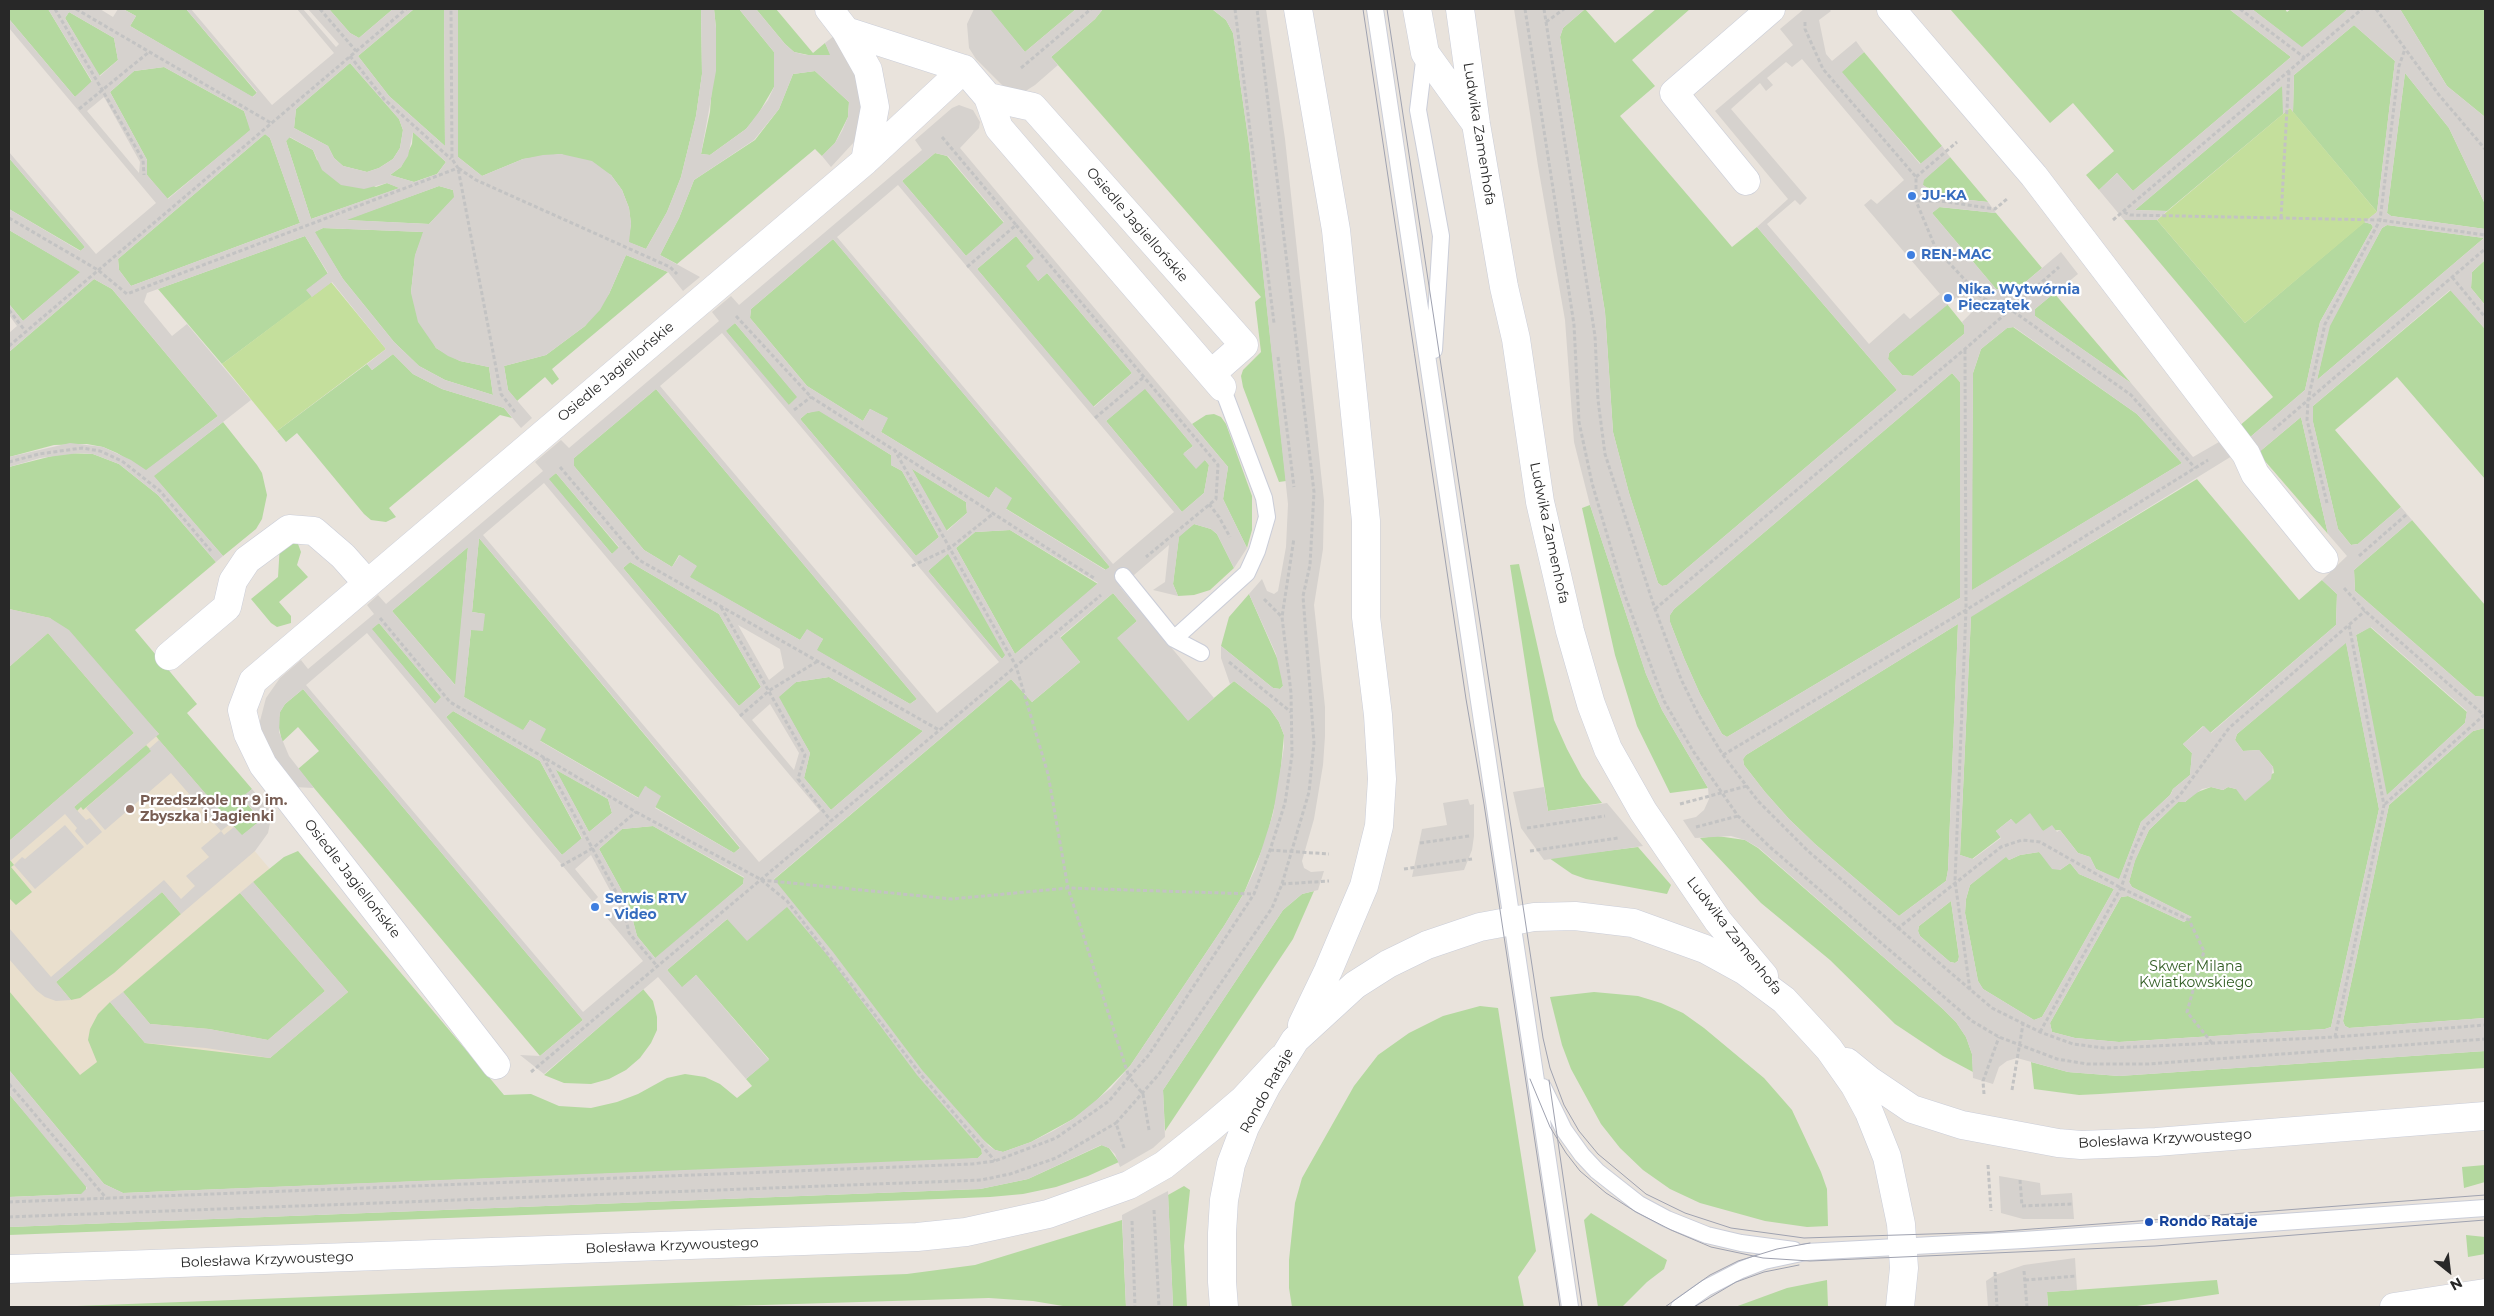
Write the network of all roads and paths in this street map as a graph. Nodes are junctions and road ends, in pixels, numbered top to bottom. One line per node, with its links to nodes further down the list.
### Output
1 (55, 9): 32 (path)
2 (76, 9): 26 (path)
3 (320, 9): 25 (path)
4 (406, 9): 25 (path)
5 (451, 9): 40 (path)
6 (829, 9): 23 (street)
7 (1234, 9): 63 (path)
8 (1257, 9): 128 (path)
9 (1298, 9): 155 (street)
10 (1375, 9): 70 (lane)
11 (1417, 9): 27 (street)
12 (1460, 9): 37 (street, Ludwika Zamenhofa)
13 (1525, 9): 113 (path)
14 (1544, 9): 22 (path)
15 (1564, 9): 22 (path)
16 (1771, 9): 46 (street)
17 (1891, 9): 35 (street)
18 (2240, 9): 29 (path)
19 (2362, 9): 29 (path)
20 (2376, 9): 24 (path)
21 (1806, 19): 45 (path)
22 (1546, 22): 95 (path)
23 (846, 31): 30 (street); 41 (street)
24 (2405, 49): 39 (path); 51 (path)
25 (356, 51): 28 (path)
26 (149, 52): 32 (path); 36 (path)
27 (1425, 53): 37 (street); 70 (lane)
28 (350, 56): 36 (path); 40 (path)
29 (2305, 58): 31 (path)
30 (964, 69): 33 (street); 41 (street, Osiedle Jagiellońskie)
31 (2289, 72): 48 (path); 50 (path)
32 (103, 89): 34 (path); 43 (path)
33 (988, 97): 69 (street); 69 (street, Osiedle Jagiellońskie)
34 (79, 109)
35 (1984, 118): 44 (street); 45 (path)
36 (271, 123): 57 (path)
37 (1476, 124): 145 (street, Ludwika Zamenhofa)
38 (941, 136): 52 (path)
39 (2485, 149)
40 (452, 160): 42 (path)
41 (864, 161): 59 (street, Osiedle Jagiellońskie)
42 (458, 168): 57 (path); 59 (path); 75 (path)
43 (144, 175)
44 (2034, 176): 47 (path); 54 (street)
45 (1916, 177): 47 (path)
46 (1746, 181)
47 (1916, 201): 60 (path)
48 (2124, 212): 50 (path); 54 (path)
49 (9, 218): 57 (path)
50 (2281, 218): 51 (path)
51 (2380, 220): 53 (path); 72 (path)
52 (1016, 224): 56 (path); 68 (path)
53 (2485, 235)
54 (2084, 245): 60 (path); 77 (street)
55 (2485, 248): 58 (path)
56 (967, 267)
57 (98, 270): 64 (path)
58 (2452, 277): 62 (path); 72 (path)
59 (706, 296): 71 (path); 75 (street, Osiedle Jagiellońskie)
60 (2010, 309): 66 (path); 79 (path)
61 (9, 310): 64 (path)
62 (2485, 317)
63 (1275, 331)
64 (26, 332): 65 (path)
65 (9, 346)
66 (1965, 349): 95 (path); 96 (path)
67 (1277, 351): 80 (path)
68 (1144, 377): 74 (path); 89 (path)
69 (1216, 380): 100 (lane)
70 (1432, 387): 141 (lane)
71 (811, 397): 73 (path); 76 (path)
72 (2308, 400): 77 (path); 81 (path)
73 (794, 410)
74 (1095, 418)
75 (537, 439): 91 (street, Osiedle Jagiellońskie); 94 (path)
76 (894, 449): 82 (path); 85 (path)
77 (2246, 454): 79 (path); 87 (street)
78 (9, 462): 90 (path)
79 (2195, 468): 96 (path)
80 (1295, 495)
81 (2327, 505)
82 (994, 513): 85 (path); 93 (path)
83 (2407, 514): 86 (path)
84 (1295, 534): 106 (path)
85 (950, 548): 88 (path); 104 (path)
86 (2356, 558)
87 (2324, 559)
88 (912, 566)
89 (1123, 576): 93 (path); 100 (lane)
90 (233, 581): 91 (street); 102 (street)
91 (367, 583): 156 (street, Osiedle Jagiellońskie)
92 (2340, 584): 97 (path)
93 (1110, 588): 104 (path)
94 (721, 606): 103 (path); 105 (path)
95 (1655, 609): 110 (path)
96 (1966, 610): 110 (path); 135 (path)
97 (2365, 611): 99 (path); 107 (path)
98 (378, 616): 111 (path)
99 (2349, 624): 114 (path); 139 (path)
100 (1174, 639): 101 (lane)
101 (1201, 653): 106 (path)
102 (169, 656)
103 (818, 661): 105 (path); 109 (path)
104 (1016, 666): 109 (path); 138 (path)
105 (770, 690): 108 (path); 119 (path)
106 (1291, 712): 126 (path)
107 (2485, 715): 114 (path)
108 (740, 716)
109 (939, 730): 119 (path)
110 (1723, 755): 112 (path)
111 (542, 756): 116 (path); 125 (path)
112 (1747, 786): 113 (path); 142 (path)
113 (1722, 793): 115 (path); 118 (path)
114 (2384, 804): 152 (path)
115 (1672, 806)
116 (636, 812): 125 (path); 134 (path)
117 (1608, 816): 120 (path)
118 (1738, 816): 121 (path); 151 (path)
119 (831, 820): 134 (path)
120 (1522, 828)
121 (1689, 829)
122 (1474, 836): 124 (path)
123 (1626, 837): 127 (path)
124 (1420, 843)
125 (593, 848): 131 (path); 143 (path)
126 (1270, 850): 128 (path); 140 (path)
127 (1536, 850)
128 (1292, 851): 129 (path); 137 (path)
129 (1329, 854)
130 (1469, 859): 132 (path)
131 (561, 866)
132 (1415, 868)
133 (774, 879): 134 (path)
134 (760, 880): 138 (path); 143 (path); 166 (path)
135 (1955, 881): 139 (path); 142 (path); 144 (path)
136 (1320, 882): 137 (path)
137 (1282, 884): 161 (path)
138 (1068, 888): 140 (path); 157 (path)
139 (2121, 888): 150 (path); 154 (path)
140 (1254, 894): 157 (path)
141 (1512, 921): 145 (street, Rondo Rataje); 146 (lane); 155 (street, Rondo Rataje)
142 (1897, 929): 144 (path)
143 (657, 966): 156 (path)
144 (1970, 991): 147 (path)
145 (1784, 1000): 149 (street, Rondo Rataje)
146 (1526, 1011): 180 (lane); 190 (lane)
147 (2024, 1024): 150 (path); 160 (path)
148 (2485, 1025): 152 (path)
149 (1815, 1032): 162 (street, Bolesława Krzywoustego); 179 (street, Rondo Rataje)
150 (2040, 1032): 154 (path)
151 (1999, 1037): 153 (path); 158 (path)
152 (2335, 1037): 154 (path)
153 (2485, 1039)
154 (2212, 1043)
155 (1288, 1049): 182 (street, Bolesława Krzywoustego); 189 (street, Rondo Rataje)
156 (496, 1065)
157 (1129, 1077): 161 (path); 166 (path)
158 (1983, 1081)
159 (9, 1084): 169 (path)
160 (2012, 1090)
161 (1143, 1094): 163 (path); 164 (path)
162 (2485, 1116)
163 (1116, 1123): 165 (path); 177 (path)
164 (1151, 1139)
165 (1126, 1154)
166 (995, 1161): 169 (path)
167 (1988, 1173): 175 (path)
168 (2020, 1180): 172 (path)
169 (107, 1199): 170 (path)
170 (9, 1202)
171 (2072, 1204): 172 (path)
172 (2022, 1206): 176 (path)
173 (1154, 1208): 188 (path)
174 (2485, 1208): 179 (lane)
175 (1991, 1210)
176 (2022, 1212)
177 (9, 1217)
178 (1132, 1220): 187 (path)
179 (1903, 1246): 180 (lane); 192 (street, Rondo Rataje)
180 (1836, 1251): 191 (lane)
181 (2024, 1265): 185 (path)
182 (9, 1269)
183 (1995, 1275): 193 (path)
184 (2076, 1276): 185 (path)
185 (2025, 1280): 194 (path)
186 (2485, 1292): 195 (street)
187 (1135, 1307)
188 (1159, 1307)
189 (1224, 1307)
190 (1570, 1307)
191 (1679, 1307)
192 (1900, 1307)
193 (1997, 1307)
194 (2027, 1307)
195 (2394, 1307)

